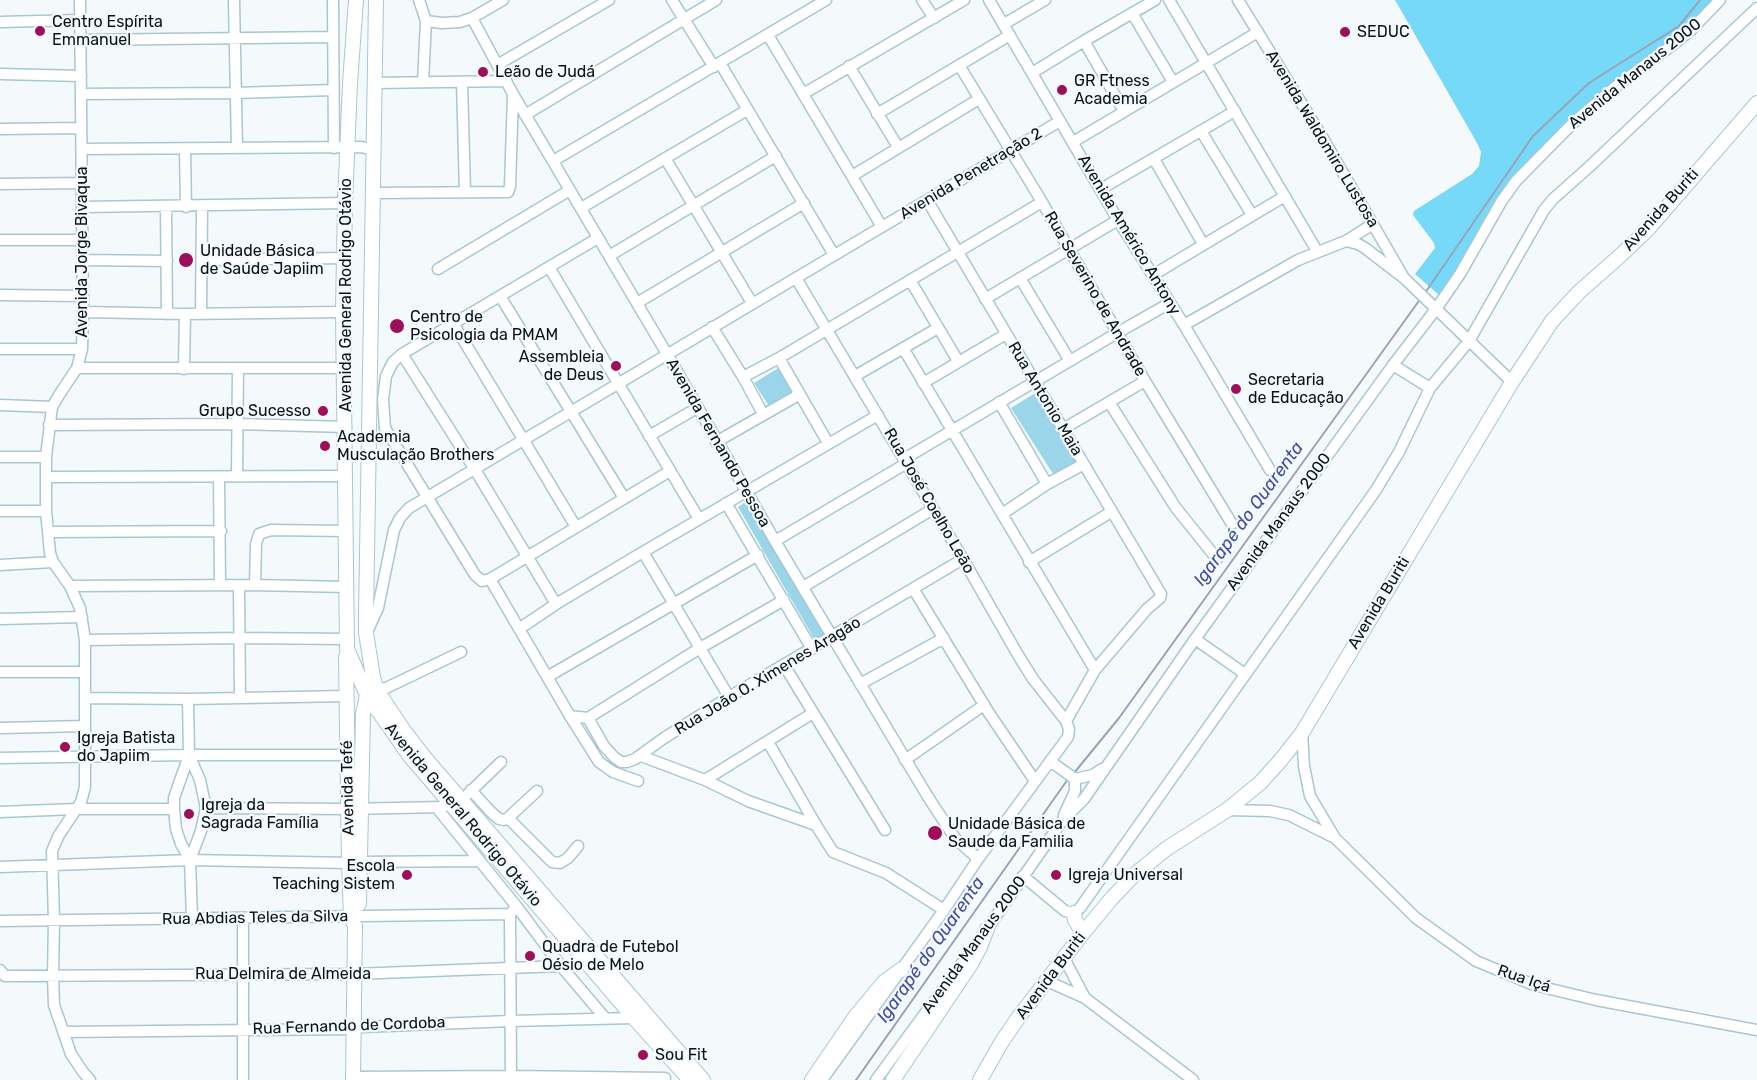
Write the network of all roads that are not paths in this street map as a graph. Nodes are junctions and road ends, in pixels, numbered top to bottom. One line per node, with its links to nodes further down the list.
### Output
1 (80, 0): 24 (street, Avenida Jorge Bivaqua)
2 (234, 0): 32 (street)
3 (333, 0): 31 (street)
4 (356, 0): 47 (main road, Avenida General Rodrigo Otávio)
5 (419, 0): 26 (street)
6 (503, 0): 22 (street)
7 (609, 0): 38 (street)
8 (672, 0): 25 (street)
9 (716, 0): 25 (street)
10 (825, 0): 30 (street)
11 (922, 0): 23 (street)
12 (964, 0): 23 (street)
13 (989, 0): 28 (street, Avenida Américo Antony)
14 (1045, 0): 28 (street)
15 (1155, 0): 21 (street)
16 (1169, 0): 35 (street)
17 (1238, 0): 29 (street, Avenida Waldomiro Lustosa)
18 (1720, 0): 128 (street, Avenida Manaus 2000)
19 (380, 2): 48 (main road, Avenida General Rodrigo Otávio)
20 (1757, 8): 141 (street, Avenida Manaus 2000)
21 (1131, 13): 34 (street); 46 (street)
22 (472, 18): 26 (street); 38 (street, Avenida Fernando Pessoa)
23 (934, 18): 39 (street)
24 (80, 20): 27 (street); 33 (street, Avenida Jorge Bivaqua)
25 (684, 20): 36 (street); 60 (street)
26 (426, 21): 43 (street)
27 (0, 22)
28 (1007, 29): 37 (street); 40 (street, Avenida Américo Antony)
29 (1258, 32): 35 (street); 97 (street, Avenida Waldomiro Lustosa)
30 (768, 35): 36 (street); 53 (street)
31 (333, 37): 32 (street); 49 (street)
32 (234, 38): 33 (street); 50 (street)
33 (80, 40): 42 (street, Avenida Jorge Bivaqua)
34 (1084, 41): 40 (street); 57 (street)
35 (1207, 62): 46 (street); 58 (street)
36 (717, 64): 56 (street); 76 (street)
37 (959, 64): 54 (street, Rua Severino de Andrade); 59 (street)
38 (498, 65): 44 (street, Avenida Fernando Pessoa)
39 (849, 66): 53 (street); 59 (street)
40 (1032, 73): 61 (street, Avenida Américo Antony)
41 (0, 74): 42 (street)
42 (81, 76): 51 (street, Avenida Jorge Bivaqua)
43 (423, 81): 45 (street); 48 (street)
44 (506, 81): 45 (street); 52 (street, Avenida Fernando Pessoa)
45 (462, 82): 82 (street)
46 (1173, 82): 57 (street)
47 (350, 83): 48 (main road); 66 (main road, Avenida General Rodrigo Otávio)
48 (375, 83): 71 (main road, Avenida General Rodrigo Otávio)
49 (333, 90): 50 (street); 66 (street)
50 (235, 93): 51 (street); 69 (street)
51 (81, 94): 62 (street, Avenida Jorge Bivaqua)
52 (513, 94): 60 (street, Avenida Fernando Pessoa); 82 (street)
53 (803, 94): 77 (street)
54 (979, 99): 67 (street); 72 (street, Rua Severino de Andrade)
55 (1757, 103): 159 (main road, Avenida Buriti)
56 (747, 110): 73 (street); 74 (street)
57 (1124, 111): 65 (street)
58 (1235, 111): 64 (street); 84 (street)
59 (878, 114): 67 (street)
60 (525, 115): 76 (street, Avenida Fernando Pessoa)
61 (1060, 121): 65 (street, Avenida Américo Antony); 72 (street, Avenida Penetração 2)
62 (81, 128): 63 (street); 68 (street, Avenida Jorge Bivaqua)
63 (0, 129)
64 (1201, 131): 75 (street); 95 (street)
65 (1073, 142): 80 (street, Avenida Américo Antony)
66 (341, 147): 69 (street); 71 (street); 87 (main road, Avenida General Rodrigo Otávio)
67 (898, 147): 77 (street)
68 (81, 148): 70 (street); 78 (street, Avenida Jorge Bivaqua)
69 (237, 148): 70 (street)
70 (185, 149): 93 (street)
71 (374, 149): 83 (main road, Avenida General Rodrigo Otávio)
72 (1011, 150): 85 (street, Avenida Penetração 2); 86 (street, Rua Severino de Andrade)
73 (776, 156): 88 (street); 89 (street)
74 (665, 158): 89 (street); 94 (street)
75 (1154, 159): 80 (street); 103 (street)
76 (554, 161): 81 (street, Avenida Fernando Pessoa)
77 (852, 176): 98 (street)
78 (82, 183): 79 (street); 92 (street, Avenida Jorge Bivaqua)
79 (0, 184)
80 (1101, 189): 96 (street, Avenida Américo Antony)
81 (570, 190): 94 (street, Avenida Fernando Pessoa); 115 (street)
82 (465, 192): 83 (street)
83 (372, 193): 231 (main road, Avenida General Rodrigo Otávio)
84 (1285, 196): 95 (street); 106 (street)
85 (927, 200): 98 (street, Avenida Penetração 2); 105 (street, Rua Antonio Maia)
86 (1042, 202): 104 (street, Rua Severino de Andrade); 105 (street)
87 (345, 203): 91 (street); 110 (main road, Avenida General Rodrigo Otávio)
88 (804, 203): 107 (street); 108 (street)
89 (693, 205): 107 (street); 109 (street)
90 (166, 206): 92 (street); 93 (street); 113 (street)
91 (202, 206): 93 (street); 112 (street)
92 (82, 207): 101 (street, Avenida Jorge Bivaqua)
93 (186, 207)
94 (581, 208): 99 (street, Avenida Fernando Pessoa)
95 (1252, 215): 103 (street)
96 (1118, 219): 104 (street); 116 (street, Avenida Américo Antony)
97 (1373, 224): 102 (street); 119 (street, Avenida Waldomiro Lustosa)
98 (882, 227): 108 (street, Avenida Penetração 2)
99 (598, 238): 109 (street, Avenida Fernando Pessoa); 114 (street)
100 (0, 240): 101 (street)
101 (82, 240): 111 (street, Avenida Jorge Bivaqua)
102 (1346, 241): 106 (street); 119 (street, Avenida Waldomiro Lustosa)
103 (1203, 244): 116 (street)
104 (1069, 249): 118 (street); 139 (street, Rua Severino de Andrade)
105 (957, 251): 120 (street); 124 (street, Rua Antonio Maia)
106 (1317, 251): 135 (street)
107 (721, 253): 125 (street); 126 (street)
108 (834, 255): 117 (street, Avenida Penetração 2)
109 (609, 256): 125 (street, Avenida Fernando Pessoa)
110 (344, 258): 112 (street); 130 (main road, Avenida General Rodrigo Otávio)
111 (83, 260): 113 (street); 122 (street, Avenida Jorge Bivaqua)
112 (202, 260): 133 (street)
113 (166, 261): 131 (street)
114 (549, 267): 123 (street); 160 (street)
115 (438, 269)
116 (1153, 275): 127 (street, Avenida Américo Antony)
117 (796, 278): 126 (street, Avenida Penetração 2); 138 (street, Rua José Coelho Leão)
118 (1020, 278): 124 (street); 149 (street)
119 (1404, 278): 128 (street, Avenida Waldomiro Lustosa)
120 (910, 280): 137 (street); 138 (street)
121 (0, 295): 122 (street)
122 (83, 296): 129 (street, Avenida Jorge Bivaqua)
123 (500, 296): 134 (street); 169 (street)
124 (985, 299): 140 (street, Rua Antonio Maia)
125 (637, 303): 146 (street, Avenida Fernando Pessoa)
126 (752, 303): 136 (street, Avenida Penetração 2)
127 (1170, 303): 135 (street, Avenida Américo Antony); 139 (street)
128 (1433, 307): 141 (street, Avenida Waldomiro Lustosa); 150 (street, Avenida Manaus 2000)
129 (83, 312): 131 (street); 144 (street, Avenida Jorge Bivaqua)
130 (344, 312): 133 (street); 153 (main road, Avenida General Rodrigo Otávio)
131 (167, 314): 132 (street)
132 (185, 314): 133 (street); 154 (street)
133 (201, 314)
134 (453, 323): 145 (street); 178 (street)
135 (1184, 325): 186 (street, Avenida Américo Antony)
136 (712, 327): 146 (street, Avenida Penetração 2); 156 (street)
137 (938, 328): 142 (street); 148 (street)
138 (826, 330): 147 (street); 155 (street, Rua José Coelho Leão)
139 (1117, 333): 149 (street); 157 (street, Rua Severino de Andrade)
140 (1006, 334): 148 (street); 158 (street, Rua Antonio Maia)
141 (1469, 341): 159 (street, Avenida Waldomiro Lustosa); 162 (street, Avenida Manaus 2000)
142 (903, 348): 155 (street); 161 (street)
143 (0, 349): 144 (street)
144 (82, 349): 151 (street, Avenida Jorge Bivaqua)
145 (402, 354): 185 (street); 194 (street)
146 (667, 354): 160 (street, Avenida Penetração 2); 168 (street, Avenida Fernando Pessoa)
147 (779, 358): 156 (street); 163 (street)
148 (958, 361): 161 (street)
149 (1071, 361): 158 (street)
150 (1392, 365): 162 (street); 235 (street, Avenida Manaus 2000)
151 (77, 368): 154 (street); 167 (street, Avenida Jorge Bivaqua)
152 (238, 368): 153 (street); 154 (street); 172 (street)
153 (345, 368): 174 (main road, Avenida General Rodrigo Otávio)
154 (184, 369)
155 (855, 376): 171 (street, Rua José Coelho Leão)
156 (743, 377): 170 (street)
157 (1144, 381): 165 (street); 203 (street, Rua Severino de Andrade)
158 (1034, 382): 164 (street); 175 (street, Rua Antonio Maia)
159 (1512, 382): 261 (main road, Avenida Buriti)
160 (619, 383): 169 (street, Avenida Penetração 2); 177 (street)
161 (923, 383): 176 (street)
162 (1430, 388): 245 (street, Avenida Manaus 2000)
163 (798, 393): 170 (street); 180 (street)
164 (999, 402): 176 (street); 192 (street)
165 (1109, 402): 175 (street); 213 (street)
166 (0, 405): 167 (street)
167 (52, 407): 173 (street, Avenida Jorge Bivaqua)
168 (697, 408): 177 (street); 179 (street, Avenida Fernando Pessoa)
169 (571, 412): 178 (street, Avenida Penetração 2); 195 (street)
170 (763, 414): 179 (street)
171 (878, 415): 180 (street); 183 (street, Rua José Coelho Leão)
172 (238, 424): 173 (street); 174 (street); 188 (street)
173 (49, 425): 182 (street, Avenida Jorge Bivaqua)
174 (346, 427): 189 (main road, Avenida General Rodrigo Otávio)
175 (1063, 429): 184 (street, Rua Antonio Maia)
176 (952, 430): 183 (street); 201 (street)
177 (649, 436): 187 (street)
178 (523, 441): 185 (street, Avenida Penetração 2); 204 (street)
179 (716, 442): 193 (street, Avenida Fernando Pessoa)
180 (828, 444): 193 (street)
181 (0, 457): 182 (street)
182 (46, 457): 190 (street, Avenida Jorge Bivaqua)
183 (905, 461): 197 (street, Rua José Coelho Leão); 208 (street)
184 (1084, 464): 192 (street); 200 (street, Rua Antonio Maia)
185 (474, 468): 194 (street, Avenida Penetração 2); 210 (street)
186 (1270, 470)
187 (670, 471): 195 (street); 202 (street)
188 (237, 476): 189 (street); 191 (street)
189 (346, 476): 206 (main road, Avenida General Rodrigo Otávio)
190 (46, 477): 191 (street); 199 (street, Avenida Jorge Bivaqua)
191 (219, 477): 205 (street)
192 (1047, 484): 201 (street)
193 (745, 491): 196 (street); 208 (street, Avenida Fernando Pessoa)
194 (428, 496): 217 (street); 231 (street, Avenida Penetração 2)
195 (624, 498): 204 (street)
196 (726, 503): 202 (street); 211 (street)
197 (933, 509): 212 (street, Rua José Coelho Leão); 223 (street)
198 (0, 511): 199 (street)
199 (46, 511): 207 (street, Avenida Jorge Bivaqua)
200 (1112, 512): 215 (street); 242 (street, Rua Antonio Maia)
201 (1002, 514): 215 (street)
202 (699, 519): 209 (street)
203 (1232, 524)
204 (576, 527): 210 (street)
205 (221, 531): 207 (street); 218 (street)
206 (345, 531): 219 (street); 222 (main road, Avenida General Rodrigo Otávio)
207 (48, 532): 214 (street, Avenida Jorge Bivaqua)
208 (775, 541): 223 (street, Avenida Fernando Pessoa)
209 (643, 552): 226 (street); 227 (street)
210 (528, 555): 217 (street); 227 (street)
211 (758, 555): 225 (street); 226 (street)
212 (963, 559): 224 (street, Rua João O. Ximenes Aragão); 258 (street, Rua José Coelho Leão)
213 (1217, 559)
214 (53, 562): 216 (street); 220 (street, Avenida Jorge Bivaqua)
215 (1029, 562): 242 (street)
216 (0, 565)
217 (490, 579): 230 (street)
218 (220, 585): 220 (street); 221 (street)
219 (255, 585): 221 (street); 222 (street)
220 (69, 586): 228 (street, Avenida Jorge Bivaqua)
221 (239, 586): 233 (street)
222 (346, 587): 237 (main road, Avenida General Rodrigo Otávio)
223 (803, 587): 232 (street, Avenida Fernando Pessoa)
224 (914, 590): 232 (street, Rua João O. Ximenes Aragão); 234 (street)
225 (784, 600): 238 (street); 239 (street)
226 (674, 603): 238 (street); 246 (street)
227 (556, 604): 230 (street)
228 (82, 617): 229 (street); 236 (street, Avenida Jorge Bivaqua)
229 (0, 619)
230 (519, 629): 246 (street)
231 (366, 633): 248 (main road, Avenida General Rodrigo Otávio)
232 (833, 637): 239 (street, Rua João O. Ximenes Aragão); 247 (street, Avenida Fernando Pessoa)
233 (240, 638): 236 (street); 237 (street); 252 (street)
234 (944, 638): 247 (street); 254 (street)
235 (1195, 639): 245 (street); 271 (street, Avenida Manaus 2000)
236 (85, 640): 244 (street, Avenida Jorge Bivaqua)
237 (347, 644): 248 (main road, Avenida General Rodrigo Otávio); 249 (main road, Avenida Tefé)
238 (700, 648): 250 (street); 257 (street)
239 (812, 649): 241 (street, Rua João O. Ximenes Aragão)
240 (461, 652): 248 (street)
241 (784, 665): 250 (street, Rua João O. Ximenes Aragão); 255 (street)
242 (1095, 670): 258 (street)
243 (0, 672): 244 (street)
244 (85, 672): 251 (street, Avenida Jorge Bivaqua)
245 (1245, 674): 301 (street, Avenida Manaus 2000)
246 (547, 677): 256 (street)
247 (860, 684): 268 (street, Avenida Fernando Pessoa)
248 (371, 692): 278 (main road, Avenida General Rodrigo Otávio); 283 (main road, Avenida Tefé)
249 (346, 696): 252 (street); 264 (main road, Avenida Tefé)
250 (729, 697): 265 (street, Rua João O. Ximenes Aragão)
251 (85, 698): 253 (street); 259 (street, Avenida Jorge Bivaqua)
252 (240, 698): 253 (street)
253 (188, 699): 263 (street)
254 (984, 705): 268 (street); 274 (street)
255 (813, 713): 262 (street); 289 (street)
256 (570, 717): 257 (street); 275 (street)
257 (588, 718): 265 (street)
258 (1066, 721): 270 (street)
259 (85, 726): 260 (street); 266 (street, Avenida Jorge Bivaqua)
260 (0, 728)
261 (1302, 733): 284 (main road, Avenida Buriti); 290 (street, Rua Içá)
262 (768, 742): 273 (street); 288 (street)
263 (189, 755): 264 (street); 266 (street); 279 (street); 282 (street)
264 (347, 755): 283 (main road, Avenida Tefé)
265 (641, 756): 273 (street)
266 (86, 757): 267 (street); 281 (street, Avenida Jorge Bivaqua)
267 (0, 758)
268 (905, 760): 292 (street, Avenida Fernando Pessoa)
269 (501, 762): 276 (street)
270 (1054, 763): 272 (street); 274 (street)
271 (1107, 766): 272 (street); 287 (street, Avenida Manaus 2000)
272 (1073, 778): 287 (street)
273 (705, 780): 288 (street)
274 (1035, 781): 292 (street)
275 (638, 782)
276 (471, 790): 278 (street); 286 (street)
277 (537, 791): 286 (street)
278 (456, 803): 280 (street); 320 (main road, Avenida General Rodrigo Otávio); 332 (main road, Avenida General Rodrigo Otávio)
279 (206, 808): 283 (street); 293 (street)
280 (437, 808): 283 (street); 294 (street)
281 (76, 809): 282 (street); 285 (street); 296 (street, Avenida Jorge Bivaqua)
282 (174, 809): 293 (street)
283 (354, 809): 295 (main road, Avenida Tefé)
284 (1227, 810): 290 (street, Rua Içá); 308 (main road, Avenida Buriti)
285 (0, 812)
286 (508, 818): 291 (street)
287 (1062, 821): 298 (street, Avenida Manaus 2000)
288 (816, 825): 299 (street)
289 (885, 830)
290 (1335, 838): 324 (street, Rua Içá)
291 (578, 846)
292 (978, 859): 299 (street)
293 (190, 860): 295 (street); 296 (street); 302 (street)
294 (478, 861): 295 (street); 300 (street)
295 (355, 862): 305 (main road, Avenida Tefé)
296 (52, 866): 297 (street); 304 (street, Avenida Jorge Bivaqua)
297 (0, 867)
298 (1023, 876): 301 (street); 307 (street, Avenida Manaus 2000)
299 (944, 910): 312 (street)
300 (513, 911): 305 (street, Rua Abdias Teles da Silva); 310 (street); 311 (street)
301 (1074, 913): 308 (main road)
302 (192, 918): 303 (street, Rua Abdias Teles da Silva); 304 (street, Rua Abdias Teles da Silva)
303 (243, 919): 305 (street, Rua Abdias Teles da Silva); 314 (street)
304 (54, 920): 306 (street, Rua Abdias Teles da Silva); 315 (street, Avenida Jorge Bivaqua)
305 (355, 920): 316 (main road, Avenida Tefé)
306 (0, 921)
307 (987, 928): 335 (street, Avenida Manaus 2000); 336 (main road)
308 (1083, 933): 309 (main road, Avenida Buriti)
309 (1064, 958): 317 (main road, Avenida Buriti); 318 (street)
310 (561, 966): 311 (street, Rua Delmira de Almeida); 319 (street)
311 (511, 968): 316 (street, Rua Delmira de Almeida); 321 (street)
312 (902, 969): 333 (main road); 334 (street)
313 (3, 973): 315 (street, Rua Delmira de Almeida)
314 (242, 974): 315 (street, Rua Delmira de Almeida); 316 (street, Rua Delmira de Almeida); 322 (street)
315 (53, 975): 325 (street, Avenida Jorge Bivaqua)
316 (354, 975): 323 (main road, Avenida Tefé)
317 (1047, 981): 318 (street); 337 (main road, Avenida Buriti)
318 (1085, 998): 338 (street)
319 (605, 1018): 320 (street, Rua Fernando de Cordoba); 321 (street, Rua Fernando de Cordoba)
320 (634, 1018): 327 (main road, Avenida General Rodrigo Otávio)
321 (511, 1021): 323 (street, Rua Fernando de Cordoba); 328 (street)
322 (243, 1029): 323 (street, Rua Fernando de Cordoba); 325 (street, Rua Fernando de Cordoba); 331 (street)
323 (353, 1029): 329 (main road, Avenida Tefé)
324 (1757, 1030)
325 (63, 1032): 330 (street, Avenida Jorge Bivaqua)
326 (665, 1077): 328 (street)
327 (684, 1077)
328 (511, 1078): 329 (street)
329 (353, 1079)
330 (90, 1080)
331 (243, 1080)
332 (703, 1080)
333 (812, 1080)
334 (822, 1080)
335 (876, 1080)
336 (893, 1080)
337 (980, 1080)
338 (1193, 1080)

